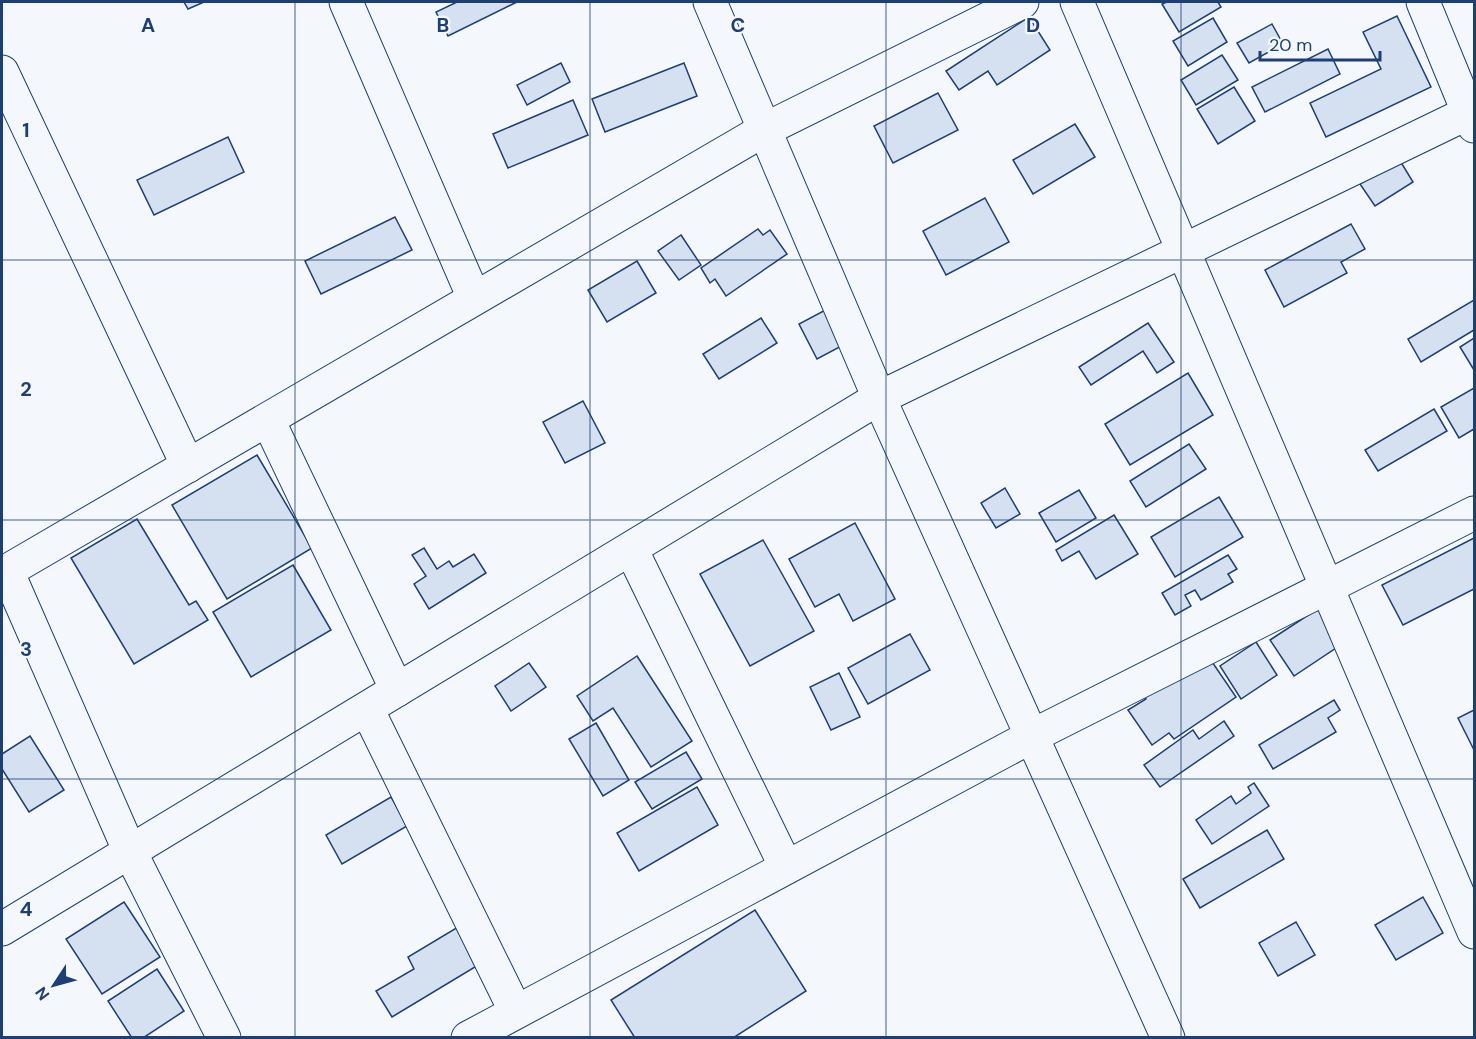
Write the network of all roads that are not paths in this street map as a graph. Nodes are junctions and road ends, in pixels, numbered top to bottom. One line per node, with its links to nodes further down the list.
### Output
1 (346, 2): 10 (street)
2 (710, 2): 8 (street)
3 (1022, 2): 8 (street)
4 (1077, 2): 9 (street)
5 (1423, 2): 7 (street)
6 (2, 72): 13 (street)
7 (1473, 116): 9 (street)
8 (764, 130): 10 (street); 11 (street)
9 (1184, 251): 11 (street); 17 (street)
10 (474, 298): 12 (street)
11 (879, 398): 15 (street); 20 (street)
12 (268, 420): 13 (street); 18 (street)
13 (189, 466): 16 (street)
14 (1474, 513): 17 (street)
15 (631, 549): 18 (street); 22 (street)
16 (4, 573): 21 (street)
17 (1327, 587): 20 (street); 24 (street)
18 (397, 690): 19 (street)
19 (367, 709): 21 (street); 25 (street)
20 (1032, 736): 22 (street); 28 (street)
21 (130, 852): 23 (street); 26 (street)
22 (786, 867): 25 (street)
23 (2, 929)
24 (1474, 932)
25 (516, 1012): 27 (street)
26 (224, 1038)
27 (468, 1038)
28 (1168, 1038)

